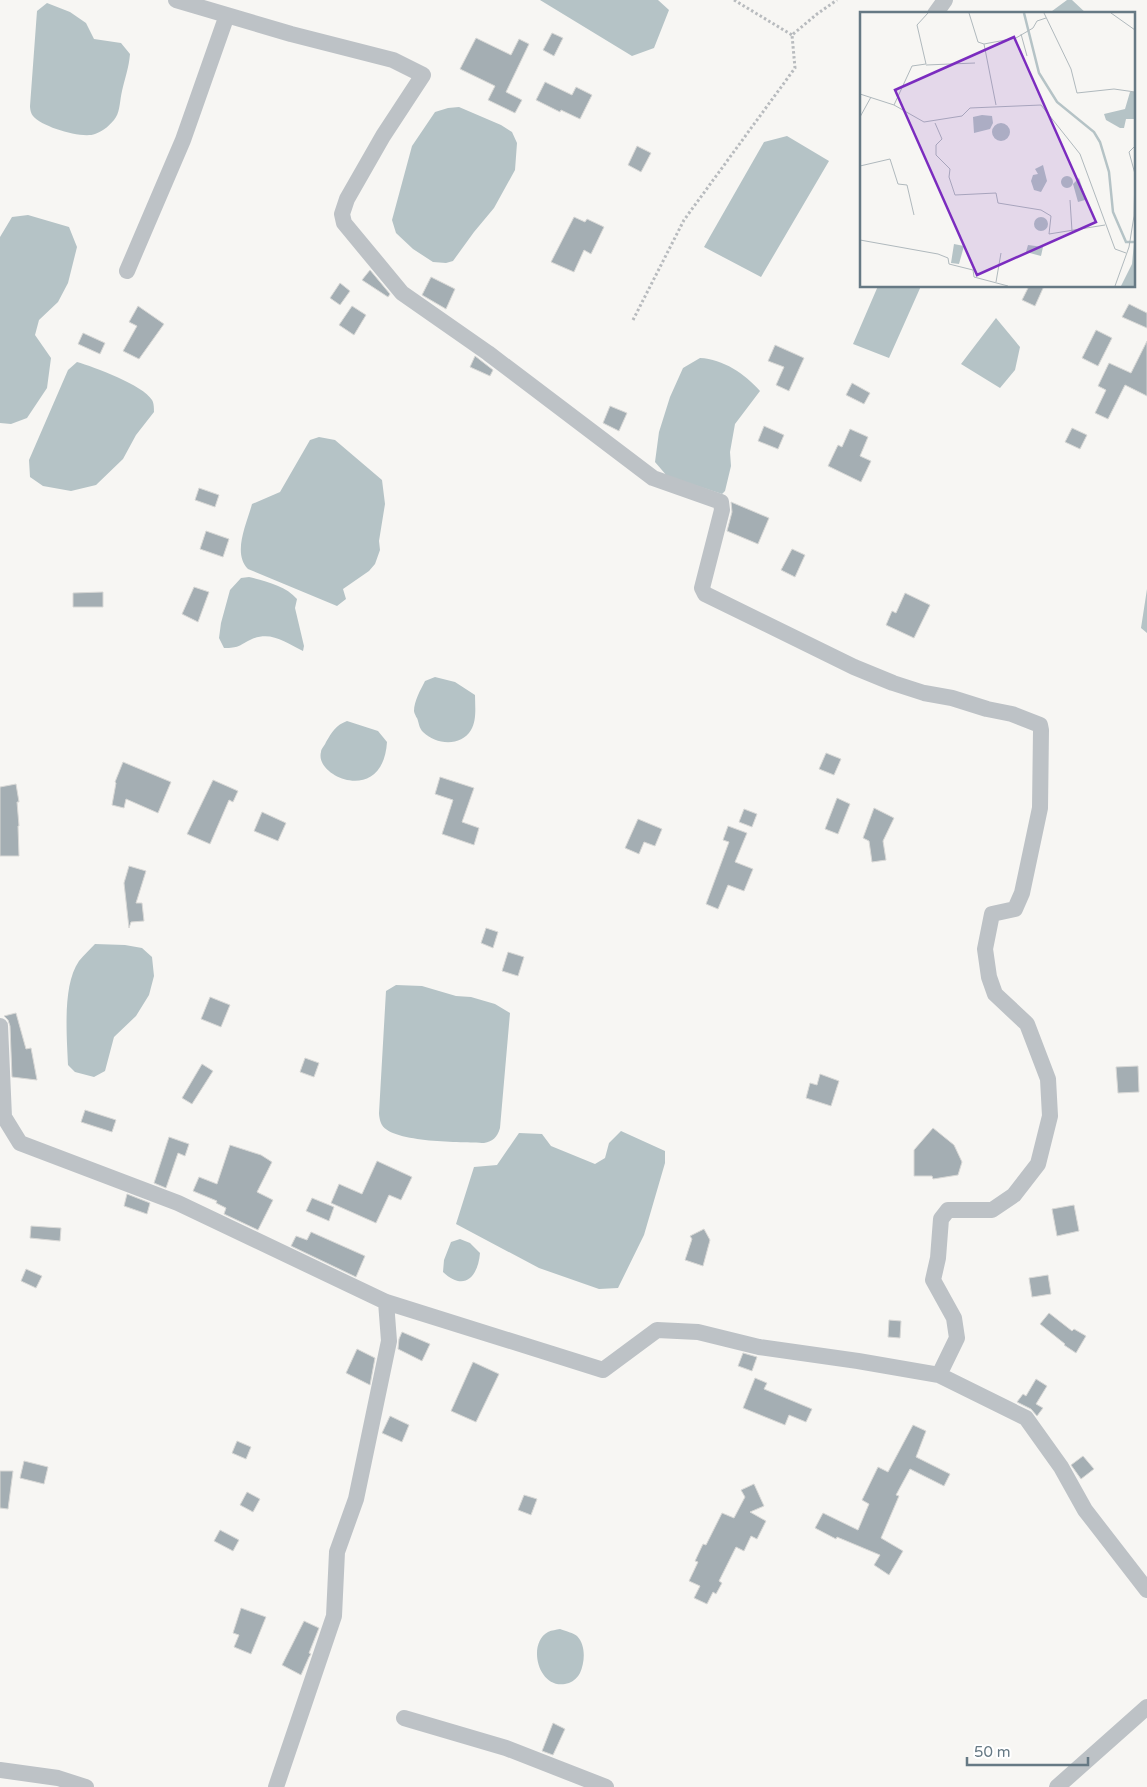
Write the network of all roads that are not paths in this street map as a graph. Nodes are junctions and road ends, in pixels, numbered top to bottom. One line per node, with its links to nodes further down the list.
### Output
1 (176, 0): 4 (street)
2 (945, 0): 3 (street)
3 (936, 12)
4 (227, 15): 5 (street); 8 (street)
5 (128, 271)
6 (0, 1026): 7 (street)
7 (386, 1302): 8 (street); 14 (street)
8 (939, 1375): 9 (street)
9 (1147, 1590)
10 (1147, 1707): 16 (street)
11 (404, 1718): 15 (street)
12 (0, 1770): 13 (street)
13 (86, 1787)
14 (276, 1787)
15 (606, 1787)
16 (1056, 1787)

